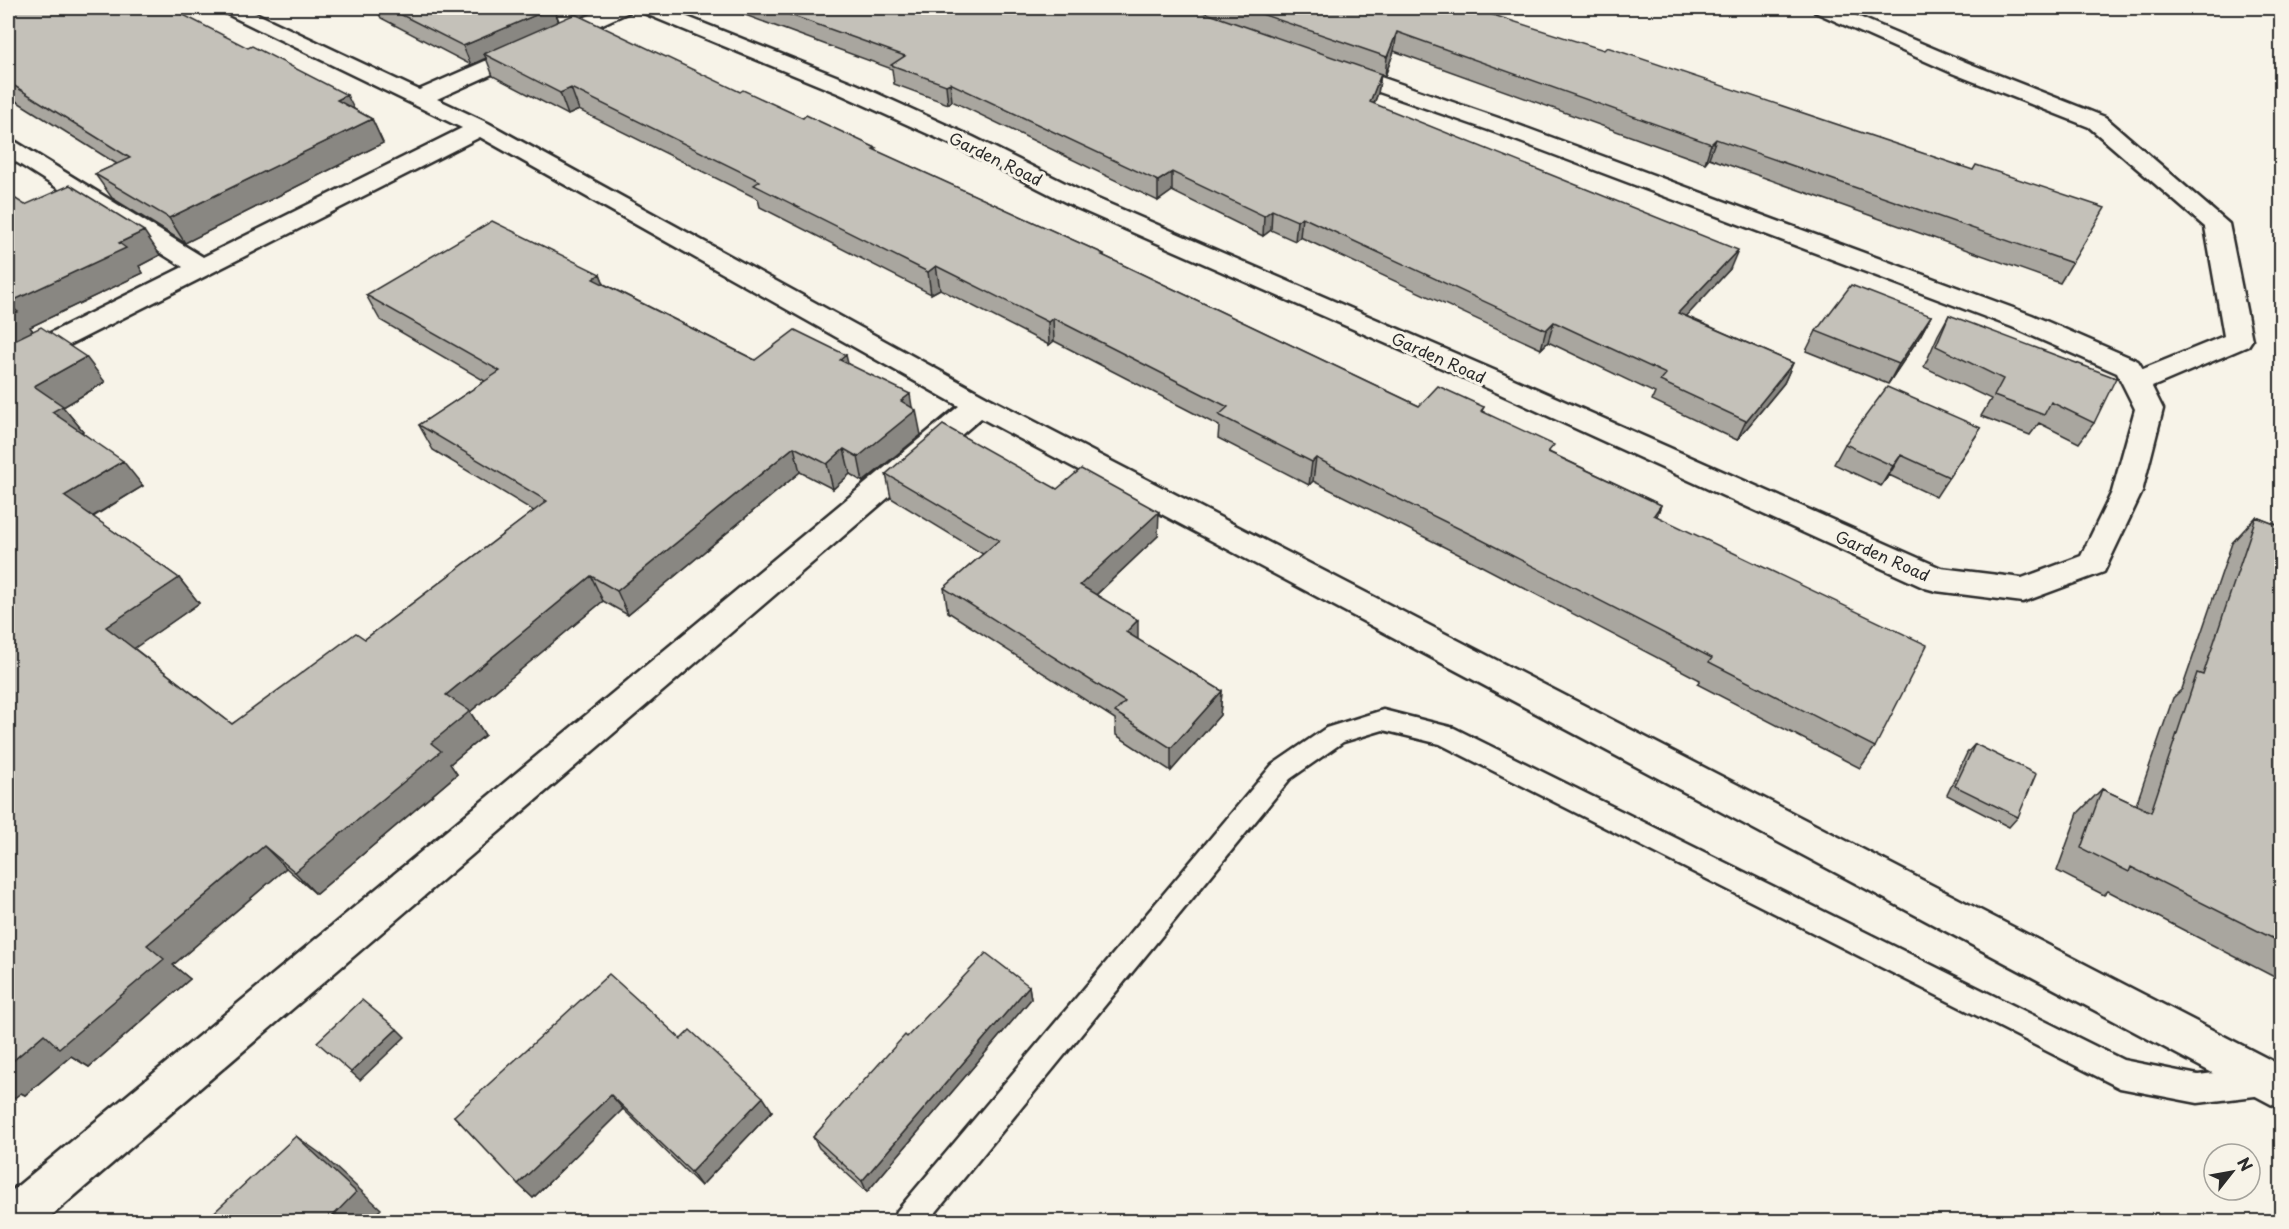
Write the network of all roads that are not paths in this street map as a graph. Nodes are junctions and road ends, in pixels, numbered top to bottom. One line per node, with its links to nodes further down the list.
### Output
1 (230, 8): 6 (street)
2 (622, 8): 6 (street)
3 (648, 8): 11 (street, Garden Road)
4 (1822, 8): 11 (street)
5 (1313, 61): 11 (street, Garden Road)
6 (418, 99): 7 (street)
7 (480, 128): 9 (street); 12 (street)
8 (8, 147): 9 (street)
9 (201, 267): 10 (street)
10 (8, 364)
11 (2136, 383)
12 (979, 405): 13 (street); 14 (street)
13 (2273, 1085): 15 (lane)
14 (9, 1221)
15 (908, 1221)

